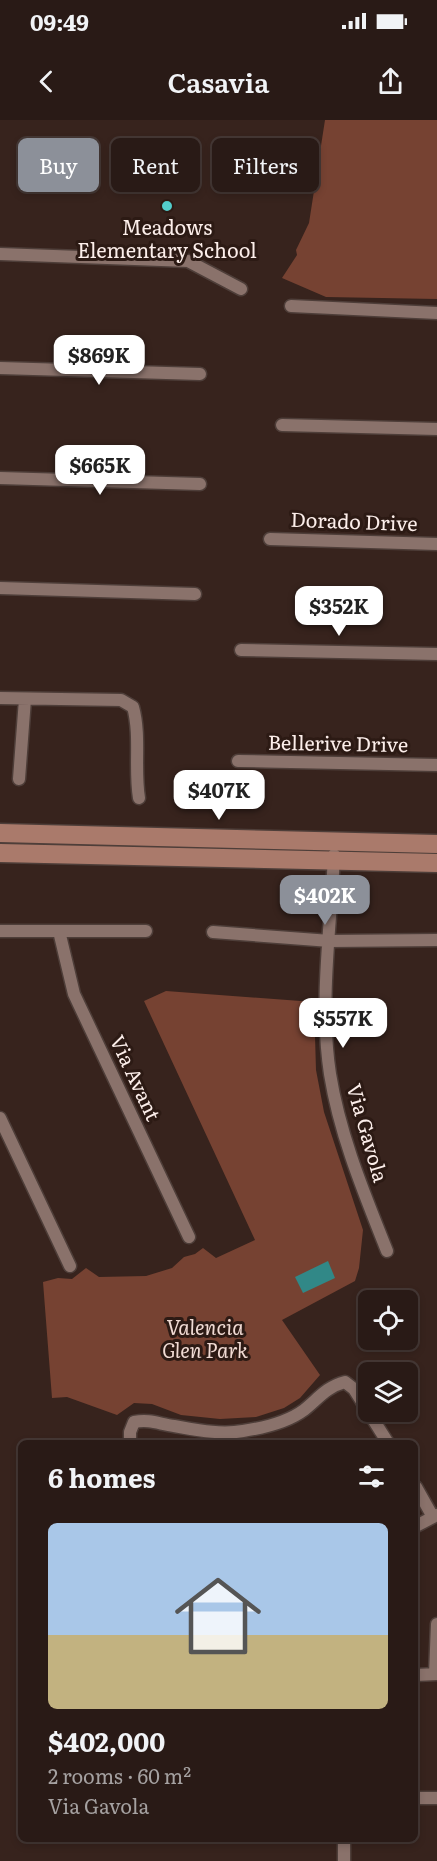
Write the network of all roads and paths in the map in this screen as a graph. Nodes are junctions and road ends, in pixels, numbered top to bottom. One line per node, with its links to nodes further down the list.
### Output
1 (0, 254): 2 (street)
2 (241, 290)
3 (291, 306): 4 (street)
4 (437, 313)
5 (0, 368): 6 (street)
6 (200, 374)
7 (282, 425): 8 (street)
8 (437, 429)
9 (0, 478): 10 (street)
10 (200, 484)
11 (270, 539): 12 (street, Dorado Drive)
12 (437, 544)
13 (0, 588): 14 (street)
14 (195, 594)
15 (241, 650): 16 (street)
16 (437, 654)
17 (0, 698): 18 (street)
18 (25, 699): 21 (street); 22 (street)
19 (238, 762): 20 (street, Bellerive Drive)
20 (437, 765)
21 (19, 779)
22 (139, 798)
23 (0, 833): 24 (main road)
24 (335, 842): 25 (main road); 27 (street, Via Gavola)
25 (437, 844)
26 (0, 853): 27 (main road)
27 (334, 861): 28 (main road); 34 (street, Via Gavola)
28 (437, 863)
29 (0, 931): 30 (street)
30 (59, 931): 31 (street); 36 (street, Via Avant)
31 (146, 931)
32 (213, 932): 34 (street)
33 (437, 940): 34 (street)
34 (330, 941): 37 (street, Via Gavola)
35 (0, 1118): 38 (street)
36 (189, 1237)
37 (387, 1251)
38 (70, 1266)
39 (130, 1440): 40 (street)
40 (386, 1440)
41 (418, 1490): 42 (street)
42 (435, 1516): 43 (street)
43 (418, 1525)
44 (437, 1624): 45 (street)
45 (436, 1674): 46 (street)
46 (418, 1675)
47 (418, 1798): 48 (street)
48 (437, 1798)
49 (344, 1842): 50 (street)
50 (344, 1861)

